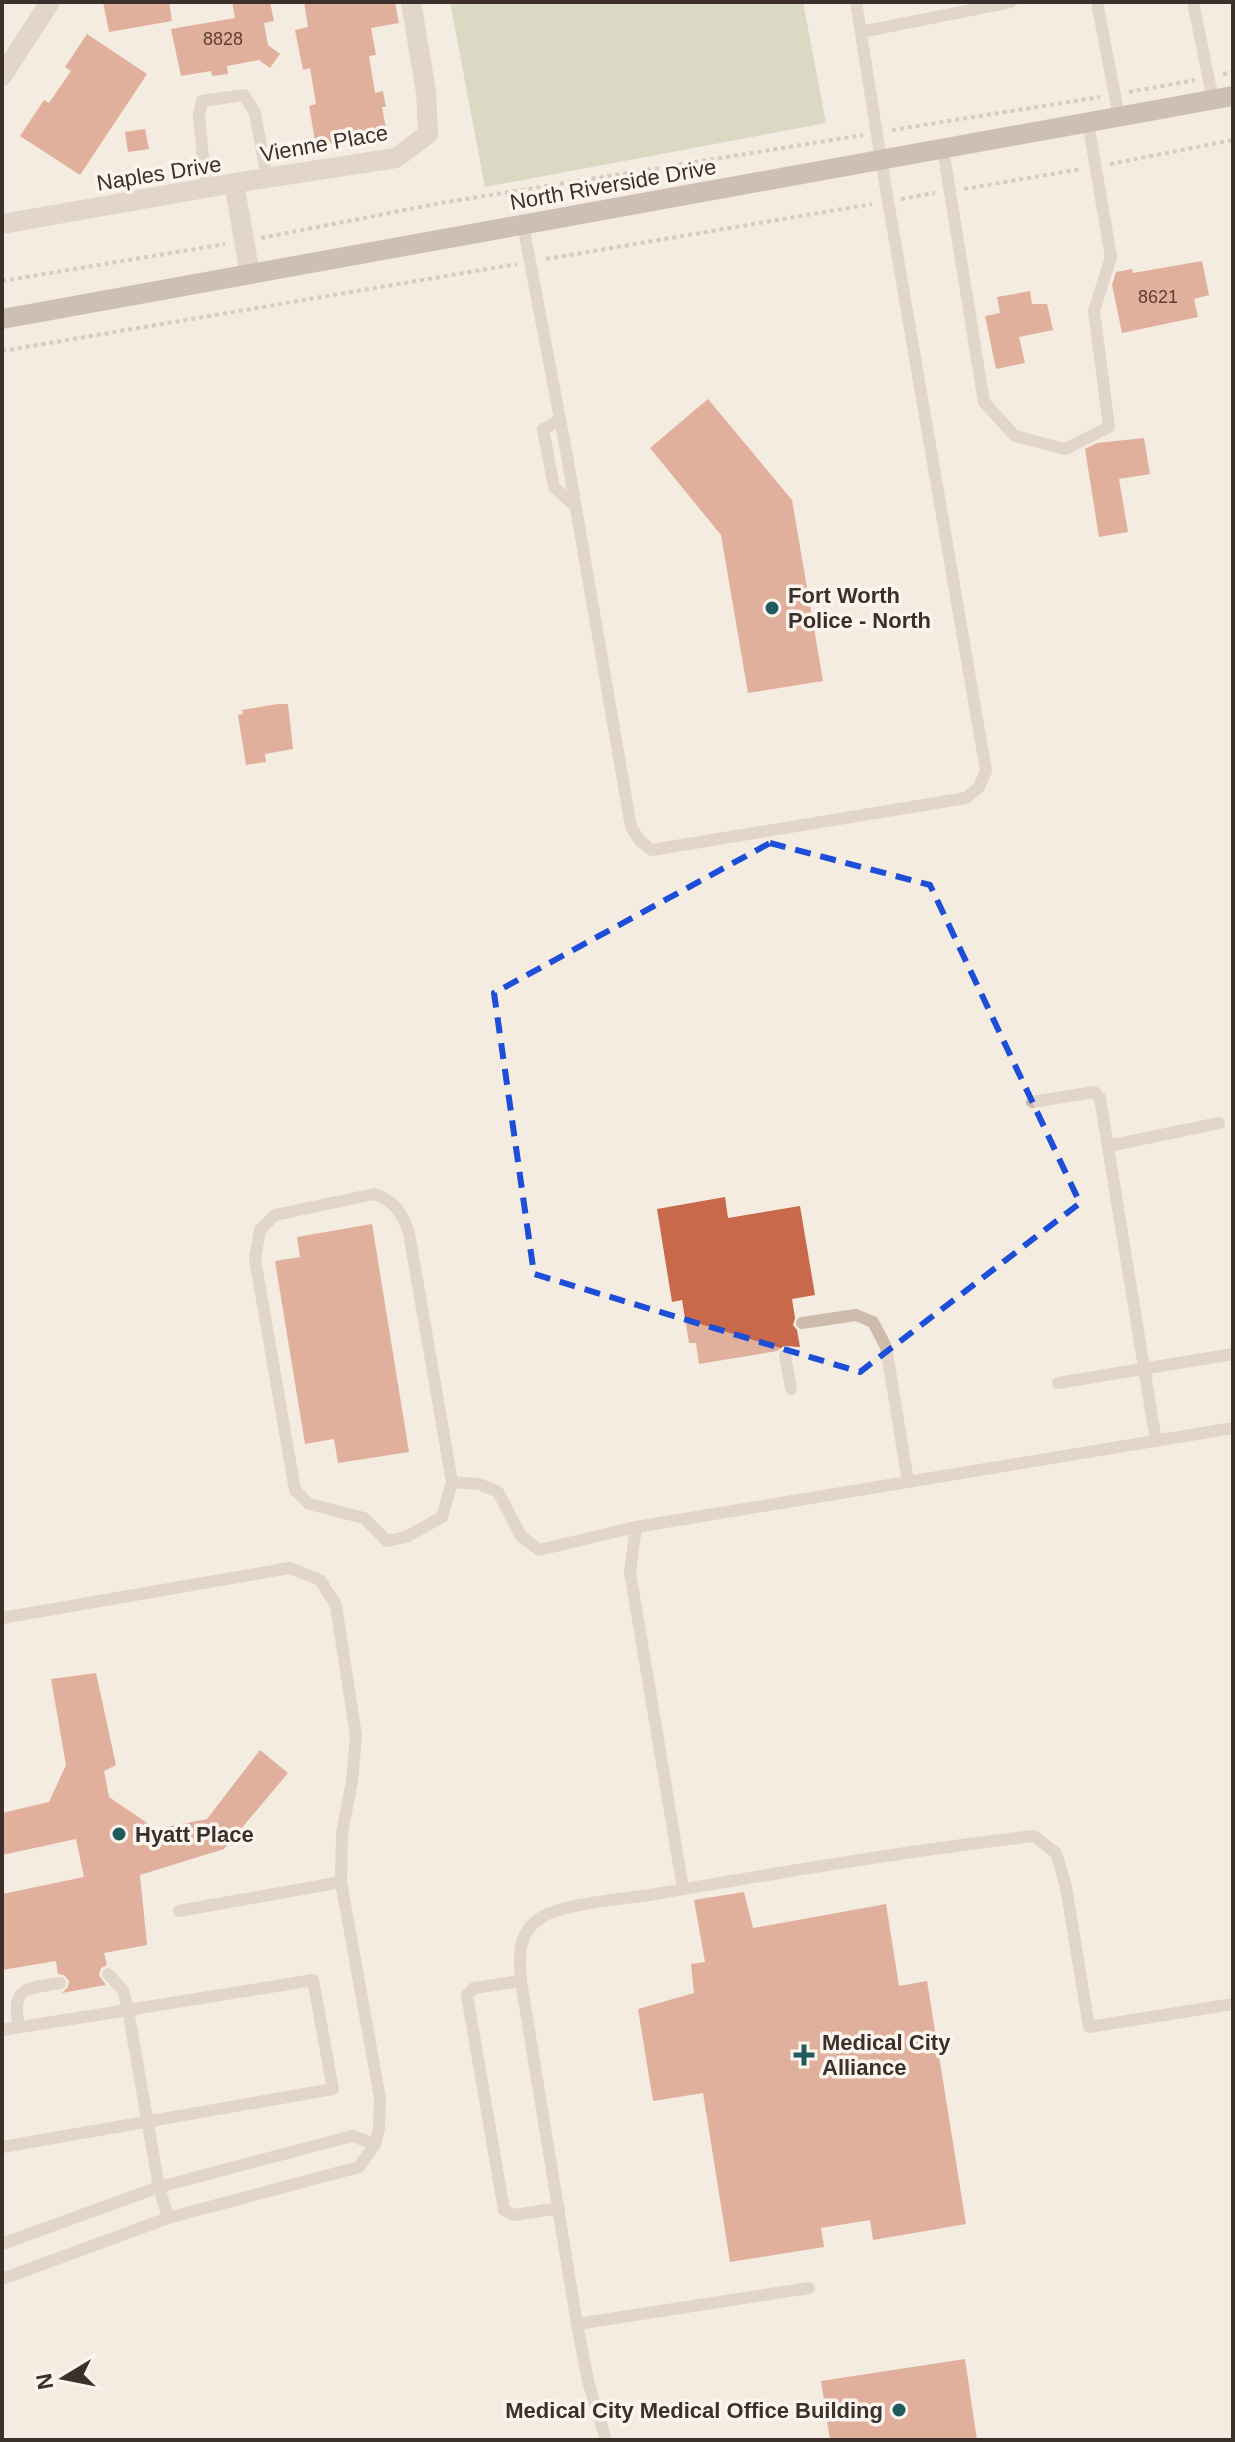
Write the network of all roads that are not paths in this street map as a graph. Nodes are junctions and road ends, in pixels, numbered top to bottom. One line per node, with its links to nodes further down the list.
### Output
1 (50, 2): 8 (street)
2 (411, 2): 14 (street, Vienne Place)
3 (856, 2): 7 (lane)
4 (1011, 2): 7 (lane)
5 (1097, 2): 10 (lane)
6 (1193, 2): 9 (lane)
7 (861, 32): 13 (lane)
8 (2, 76)
9 (1223, 98): 10 (main road, North Riverside Drive)
10 (1119, 117): 11 (main road, North Riverside Drive)
11 (1088, 122): 12 (main road, North Riverside Drive); 12 (lane)
12 (943, 149): 13 (main road, North Riverside Drive)
13 (881, 160): 18 (main road, North Riverside Drive); 22 (lane)
14 (267, 178): 15 (street, Vienne Place); 16 (lane)
15 (234, 183): 16 (street, Naples Drive); 19 (street, Naples Drive)
16 (206, 188): 17 (street, Naples Drive)
17 (2, 224)
18 (523, 225): 19 (main road, North Riverside Drive); 21 (lane)
19 (250, 274): 20 (main road, North Riverside Drive)
20 (2, 319)
21 (560, 420): 22 (lane); 22 (lane)
22 (575, 506)
23 (1032, 1102): 25 (lane)
24 (1219, 1123): 25 (lane)
25 (1108, 1146): 29 (lane)
26 (802, 1323): 34 (lane)
27 (1233, 1354): 29 (lane)
28 (785, 1355): 31 (lane)
29 (1146, 1368): 30 (lane); 33 (lane)
30 (1058, 1383)
31 (791, 1389)
32 (1233, 1428): 33 (lane)
33 (1156, 1441): 34 (lane)
34 (908, 1481): 36 (lane)
35 (452, 1482): 35 (lane); 36 (lane)
36 (636, 1527): 39 (lane)
37 (2, 1618): 38 (lane)
38 (341, 1882): 40 (lane); 49 (lane)
39 (683, 1889): 42 (lane); 44 (lane)
40 (179, 1911)
41 (108, 1974): 45 (lane)
42 (521, 1981): 52 (lane); 52 (lane)
43 (60, 1983): 46 (lane)
44 (1233, 2004)
45 (128, 2010): 46 (lane); 48 (lane); 48 (lane)
46 (19, 2027): 47 (lane)
47 (2, 2030)
48 (148, 2121): 50 (lane); 51 (lane)
49 (375, 2144): 51 (lane); 53 (lane)
50 (2, 2147)
51 (159, 2187): 53 (lane); 54 (lane)
52 (559, 2208): 57 (lane)
53 (168, 2218): 55 (lane)
54 (2, 2244)
55 (2, 2279)
56 (809, 2288): 57 (lane)
57 (577, 2324): 58 (lane)
58 (606, 2440)

